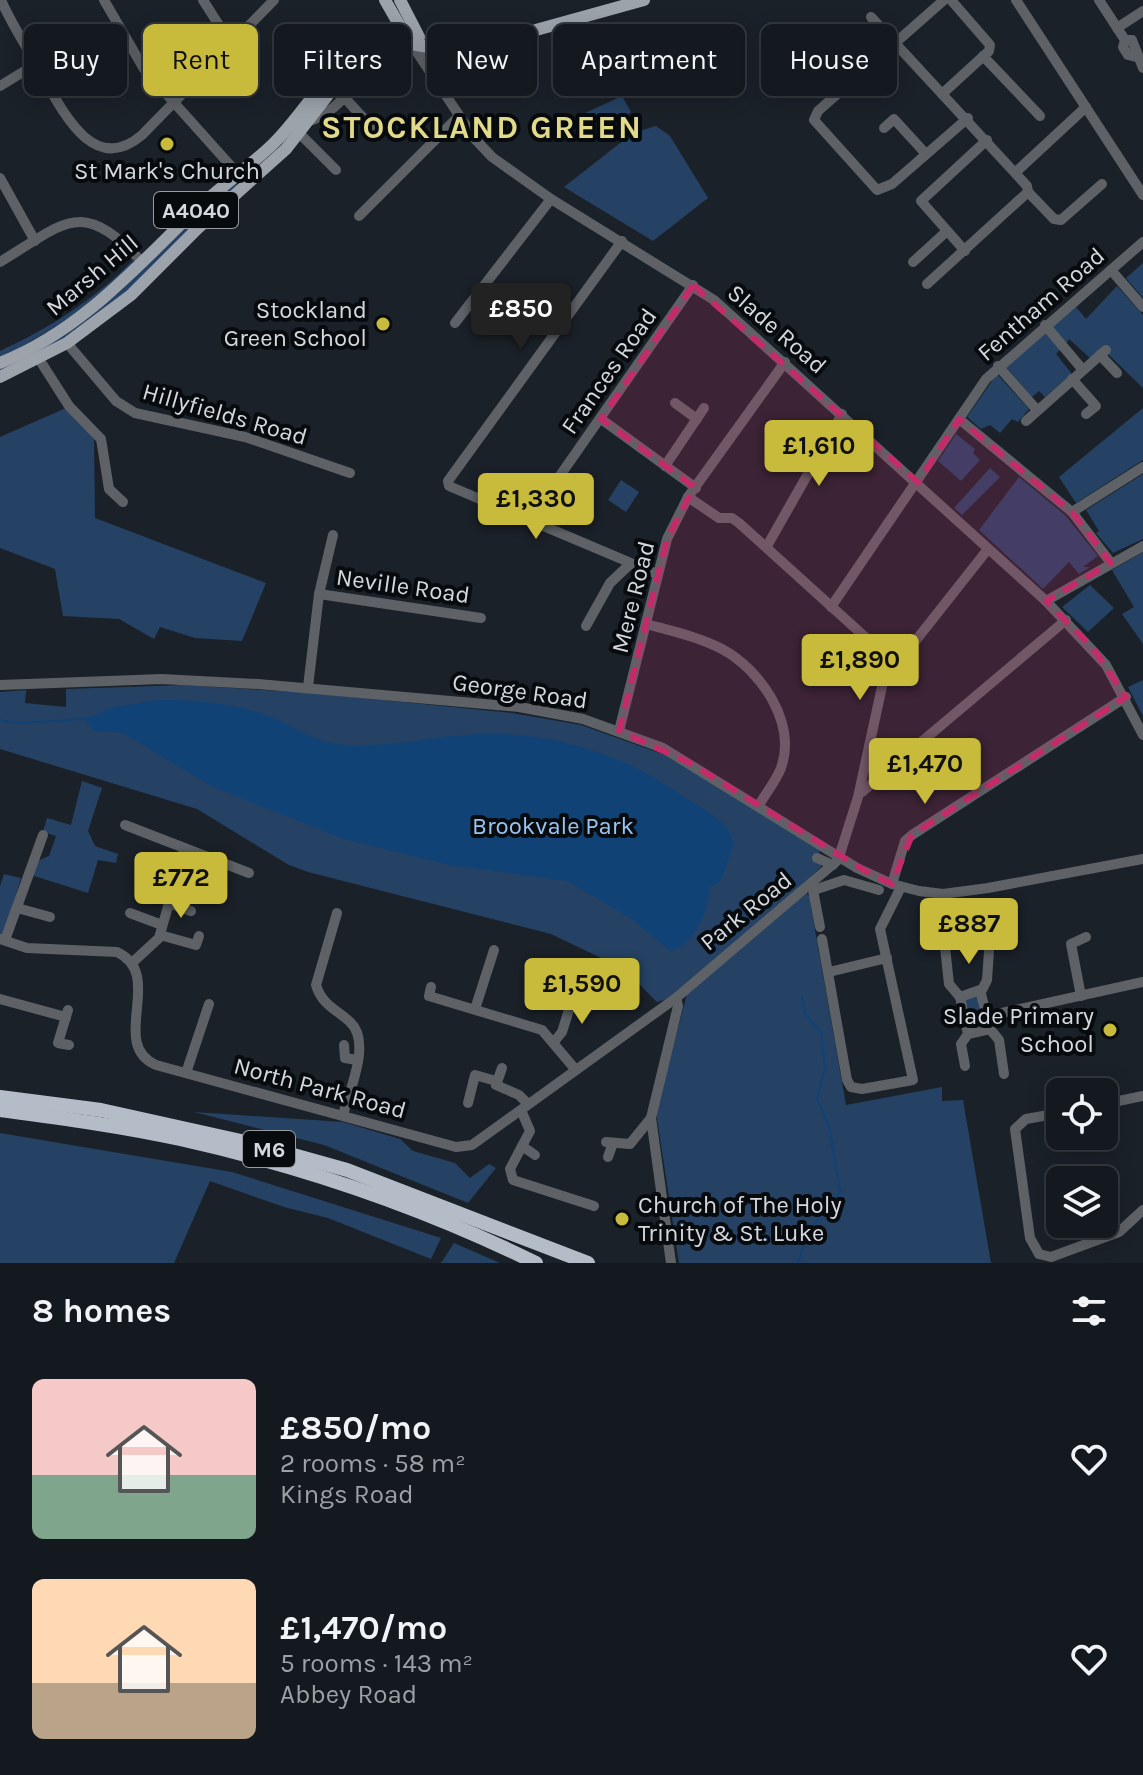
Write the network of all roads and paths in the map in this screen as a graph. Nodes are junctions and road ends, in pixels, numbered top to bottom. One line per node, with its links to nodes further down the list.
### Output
1 (1, 0): 24 (street)
2 (104, 0): 41 (street)
3 (203, 0): 15 (street)
4 (274, 0): 16 (street)
5 (385, 0): 13 (main road)
6 (400, 0): 22 (main road)
7 (944, 0): 26 (street)
8 (951, 0): 28 (street)
9 (1016, 0): 42 (street)
10 (1099, 0): 19 (street)
11 (639, 1): 20 (main road)
12 (1143, 11): 19 (street)
13 (393, 13): 17 (main road); 22 (main road)
14 (871, 17): 18 (street)
15 (218, 24)
16 (251, 24)
17 (388, 24)
18 (877, 24)
19 (1117, 28): 30 (street)
20 (537, 29)
21 (411, 40): 22 (main road)
22 (415, 40): 23 (main road); 25 (main road); 29 (street, Slade Road); 40 (street, Slade Road)
23 (427, 41)
24 (24, 42)
25 (427, 43)
26 (897, 43)
27 (897, 45): 33 (street)
28 (983, 56): 33 (street); 44 (street)
29 (427, 57)
30 (1143, 68)
31 (24, 71): 32 (street)
32 (0, 86)
33 (942, 94): 45 (street)
34 (55, 96): 41 (street)
35 (179, 96): 41 (street)
36 (315, 96): 55 (main road, Marsh Hill / A4040)
37 (328, 96): 46 (main road, Marsh Hill / A4040)
38 (343, 96): 46 (street, Marsh Hill); 49 (street)
39 (835, 96): 51 (street)
40 (448, 98): 43 (street, Slade Road)
41 (172, 103): 55 (street)
42 (1086, 107): 53 (street); 58 (street)
43 (459, 116): 59 (street, Slade Road); 60 (street)
44 (1040, 116)
45 (968, 118): 50 (street); 51 (street)
46 (309, 121): 48 (main road, Marsh Hill / A4040)
47 (884, 128): 51 (street)
48 (300, 134): 52 (street); 55 (main road, Marsh Hill / A4040)
49 (378, 134)
50 (987, 140): 53 (street); 61 (street)
51 (926, 154)
52 (336, 170)
53 (1017, 171): 57 (street)
54 (0, 178): 62 (street)
55 (243, 180): 68 (main road, Marsh Hill / A4040); 75 (main road, Marsh Hill / A4040)
56 (1102, 184): 57 (street)
57 (1028, 192): 65 (street)
58 (1143, 195)
59 (551, 199): 63 (street, Slade Road); 73 (street)
60 (361, 209)
61 (947, 231): 65 (street); 67 (street)
62 (35, 241): 66 (street); 68 (street)
63 (622, 241): 71 (street, Slade Road); 100 (street)
64 (1143, 242): 69 (street, Fentham Road)
65 (965, 251): 70 (street)
66 (0, 262)
67 (913, 262)
68 (143, 263): 78 (main road, Marsh Hill / A4040)
69 (1111, 270): 72 (street); 74 (street, Fentham Road)
70 (927, 284)
71 (693, 285): 77 (street, Slade Road); 89 (street, Frances Road)
72 (1143, 307)
73 (455, 323)
74 (1045, 325): 79 (street, Fentham Road); 80 (street)
75 (67, 343): 76 (main road, Marsh Hill / A4040); 95 (street, Hillyfields Road)
76 (39, 359): 82 (main road, Marsh Hill / A4040); 98 (street)
77 (785, 362): 87 (street, Slade Road); 97 (street, Mere Road)
78 (0, 363)
79 (998, 366): 86 (street); 91 (street, Fentham Road)
80 (1083, 370): 81 (street); 83 (street)
81 (1117, 373)
82 (0, 377)
83 (1072, 379): 86 (street); 88 (street)
84 (675, 403): 90 (street)
85 (704, 408): 90 (street)
86 (1037, 410): 92 (street)
87 (842, 414): 96 (street, Slade Road); 102 (street)
88 (1086, 414)
89 (601, 419): 93 (street); 100 (street, Frances Road)
90 (697, 419): 93 (street)
91 (959, 419): 96 (street, Fentham Road); 99 (street)
92 (1026, 421)
93 (665, 466): 97 (street)
94 (1143, 467): 99 (street)
95 (350, 473)
96 (918, 482): 104 (street, Slade Road); 110 (street, Fentham Road)
97 (692, 492): 102 (street); 107 (street, Mere Road)
98 (123, 502)
99 (1072, 512): 105 (street)
100 (529, 520): 106 (street)
101 (333, 535): 108 (street, Neville Road)
102 (767, 546): 110 (street)
103 (1143, 546): 105 (street)
104 (988, 549): 109 (street, Slade Road); 115 (street)
105 (1111, 563): 109 (street)
106 (629, 565): 107 (street); 114 (street)
107 (657, 574): 113 (street, Mere Road)
108 (319, 594): 111 (street, Neville Road); 117 (street, Neville Road)
109 (1046, 601): 112 (street, Slade Road)
110 (831, 607): 115 (street)
111 (481, 618)
112 (1066, 620): 118 (street, Slade Road); 122 (street)
113 (646, 624): 119 (street, Mere Road); 124 (street)
114 (585, 625)
115 (896, 665): 121 (street)
116 (0, 685): 117 (street, George Road)
117 (308, 687): 119 (street, George Road)
118 (1126, 697): 120 (street, Slade Road); 132 (street)
119 (619, 731): 124 (street, George Road)
120 (1143, 735)
121 (867, 758): 122 (street); 123 (street)
122 (877, 777): 123 (street)
123 (858, 797): 129 (street)
124 (759, 805): 129 (street, George Road)
125 (125, 825): 127 (street)
126 (43, 835): 137 (street)
127 (184, 850): 131 (street); 136 (street)
128 (817, 858): 129 (street)
129 (836, 860): 132 (street, George Road); 133 (street, Park Road)
130 (1140, 863): 132 (street, George Road)
131 (249, 873)
132 (896, 886): 151 (street)
133 (813, 887): 135 (street); 142 (street); 160 (street, Park Road)
134 (155, 888): 136 (street)
135 (879, 890)
136 (170, 898): 138 (street); 143 (street)
137 (17, 908): 141 (street); 147 (street)
138 (191, 911)
139 (130, 913): 143 (street)
140 (337, 913): 170 (street)
141 (50, 917)
142 (820, 927)
143 (161, 930): 144 (street); 152 (street)
144 (199, 936)
145 (1086, 937): 158 (street)
146 (822, 939): 153 (street)
147 (2, 940): 152 (street)
148 (945, 947): 159 (street)
149 (494, 950): 163 (street)
150 (989, 951): 156 (street)
151 (887, 958): 153 (street); 153 (street)
152 (133, 962): 174 (street, North Park Road)
153 (829, 972)
154 (1143, 982): 158 (street)
155 (431, 987): 163 (street)
156 (981, 992): 159 (street); 164 (street)
157 (574, 994): 167 (street)
158 (1081, 996): 164 (street)
159 (960, 997): 166 (street)
160 (676, 998): 173 (street, North Park Road); 185 (street)
161 (0, 999): 168 (street)
162 (209, 1004): 174 (street)
163 (475, 1009): 167 (street)
164 (988, 1016): 165 (street)
165 (990, 1029): 166 (street); 175 (street)
166 (968, 1034): 171 (street)
167 (554, 1042): 173 (street)
168 (69, 1045)
169 (344, 1045): 170 (street)
170 (357, 1060): 183 (street)
171 (965, 1066)
172 (502, 1068): 176 (street)
173 (575, 1069): 181 (street, North Park Road)
174 (186, 1073): 183 (street, North Park Road)
175 (1004, 1074)
176 (496, 1081): 180 (street); 181 (street)
177 (1143, 1096): 179 (street)
178 (0, 1097): 195 (highway, M6)
179 (1118, 1101)
180 (468, 1103)
181 (524, 1107): 183 (street, North Park Road); 186 (street)
182 (0, 1110): 197 (highway, M6)
183 (343, 1115)
184 (1046, 1116): 196 (street)
185 (651, 1118): 188 (street); 200 (street)
186 (522, 1146): 187 (street); 191 (street)
187 (535, 1155)
188 (608, 1157)
189 (545, 1176): 191 (street)
190 (581, 1186): 192 (street)
191 (540, 1189): 192 (street)
192 (577, 1200): 193 (street)
193 (594, 1206)
194 (1143, 1210): 196 (street)
195 (527, 1242): 198 (highway, M6); 199 (highway, M6)
196 (1036, 1259)
197 (534, 1263)
198 (569, 1263)
199 (588, 1263)
200 (671, 1263)

